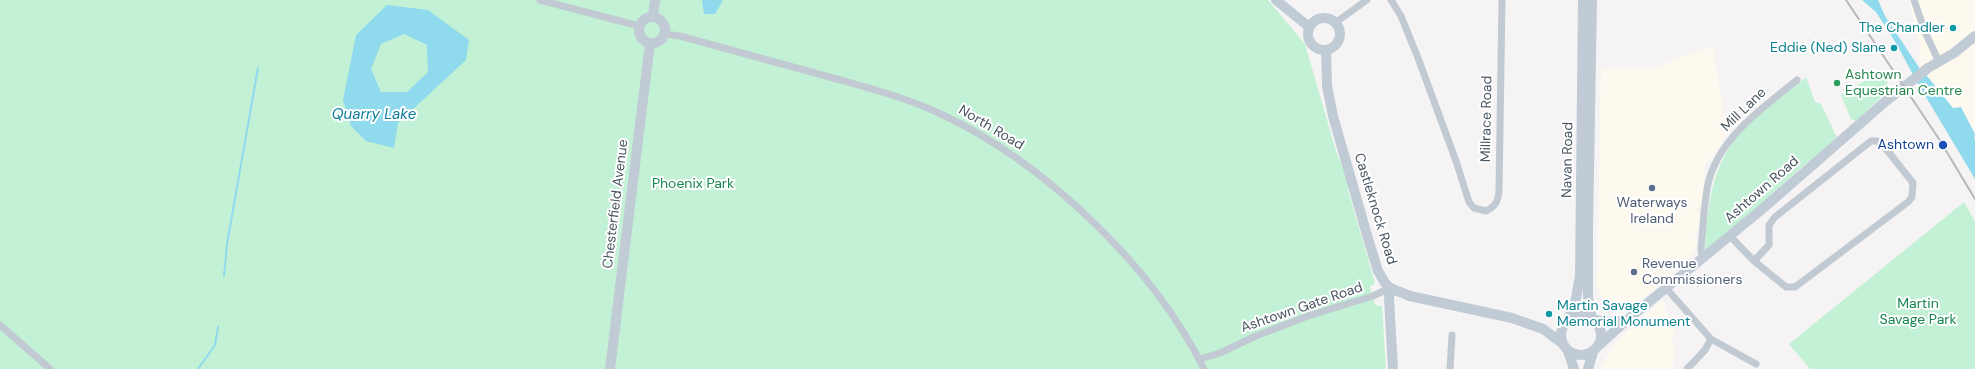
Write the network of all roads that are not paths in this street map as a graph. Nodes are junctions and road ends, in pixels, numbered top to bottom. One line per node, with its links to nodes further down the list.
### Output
1 (540, 0): 12 (street)
2 (655, 0): 10 (main road)
3 (1276, 0): 13 (main road)
4 (1367, 0): 11 (street)
5 (1391, 0): 6 (street, Millrace Road)
6 (1502, 0)
7 (1583, 0): 27 (main road, Navan Road)
8 (1592, 0): 25 (main road, Navan Road)
9 (1914, 0): 18 (street)
10 (653, 16): 12 (main road); 14 (main road)
11 (1335, 23): 13 (main road); 17 (main road)
12 (639, 26): 16 (main road)
13 (1309, 27): 17 (main road)
14 (664, 34): 16 (main road); 34 (street, North Road)
15 (1975, 36): 18 (main road)
16 (650, 43): 37 (main road, Chesterfield Avenue)
17 (1326, 50): 23 (main road, Castleknock Road)
18 (1939, 62): 20 (main road, Ashtown Road)
19 (1797, 80): 21 (street, Mill Lane)
20 (1730, 236): 21 (main road, Ashtown Road); 22 (street)
21 (1702, 258): 24 (main road, Ashtown Road)
22 (1754, 261): 22 (street)
23 (1390, 288): 29 (main road); 34 (street, Ashtown Gate Road); 39 (main road)
24 (1666, 288): 26 (main road, Ashtown Road); 31 (street)
25 (1594, 319): 26 (main road); 27 (main road); 33 (main road)
26 (1627, 320): 33 (main road, Ashtown Road)
27 (1565, 323): 29 (main road); 32 (main road)
28 (0, 325): 36 (street)
29 (1543, 330): 32 (main road)
30 (1452, 335): 40 (street)
31 (1711, 339): 35 (street); 43 (street)
32 (1565, 347): 33 (main road); 41 (main road)
33 (1596, 349): 42 (main road)
34 (1200, 359): 38 (street, North Road)
35 (1756, 364)
36 (50, 369)
37 (610, 369)
38 (1204, 369)
39 (1393, 369)
40 (1450, 369)
41 (1574, 369)
42 (1588, 369)
43 (1687, 369)

